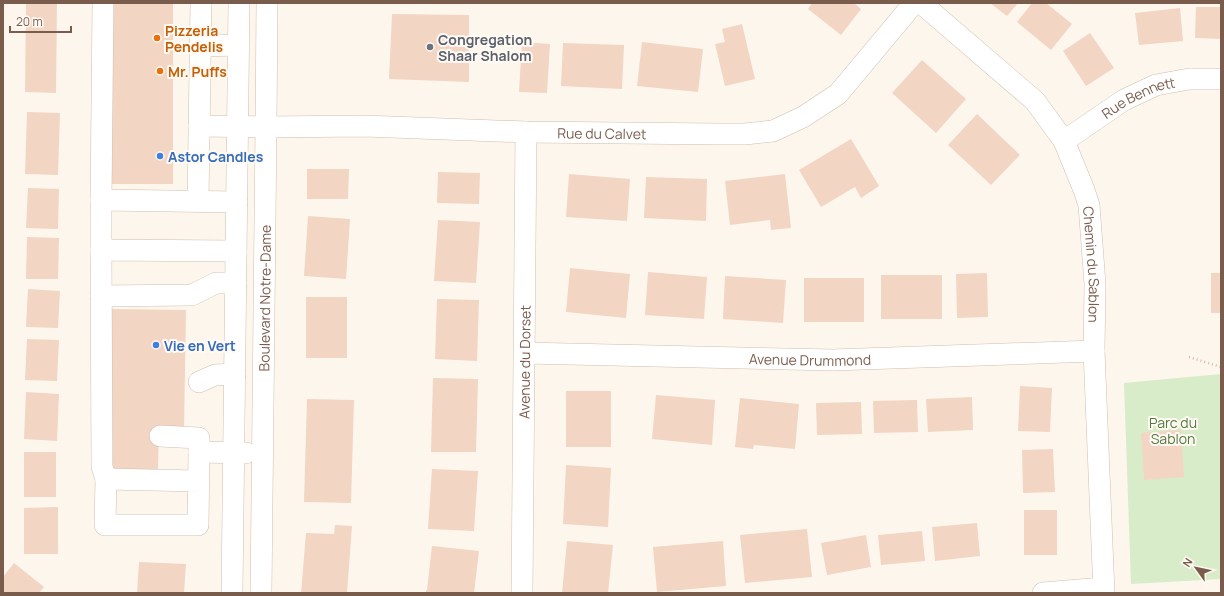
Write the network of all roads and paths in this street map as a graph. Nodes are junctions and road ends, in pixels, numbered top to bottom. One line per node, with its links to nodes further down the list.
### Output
1 (103, 3): 15 (street)
2 (201, 3): 8 (street)
3 (238, 3): 7 (street, Boulevard Notre-Dame)
4 (267, 3): 12 (street, Boulevard Notre-Dame)
5 (914, 3): 13 (street, Rue du Calvet)
6 (921, 3): 14 (street, Chemin du Sablon)
7 (238, 45): 8 (street); 11 (street, Boulevard Notre-Dame)
8 (200, 46): 10 (street)
9 (1221, 79): 14 (street, Rue Bennett)
10 (200, 126): 11 (street, Rue du Calvet); 16 (street)
11 (238, 127): 12 (street, Rue du Calvet); 17 (street, Boulevard Notre-Dame)
12 (266, 128): 13 (street, Rue du Calvet); 31 (street, Boulevard Notre-Dame)
13 (526, 132): 23 (street, Avenue du Dorset)
14 (1064, 141): 22 (street, Chemin du Sablon)
15 (101, 200): 16 (street); 18 (street)
16 (198, 201): 17 (street)
17 (237, 202): 19 (street, Boulevard Notre-Dame)
18 (101, 250): 19 (street); 21 (street)
19 (236, 251): 20 (street, Boulevard Notre-Dame)
20 (236, 283): 21 (street); 26 (street, Boulevard Notre-Dame)
21 (101, 296): 32 (street)
22 (1094, 351): 23 (street, Avenue Drummond); 36 (street, Chemin du Sablon)
23 (525, 353): 39 (street, Avenue du Dorset)
24 (1189, 357): 25 (path)
25 (1221, 367)
26 (234, 374): 27 (street); 30 (street, Boulevard Notre-Dame)
27 (199, 382)
28 (160, 436): 29 (street)
29 (199, 452): 30 (street); 33 (street)
30 (233, 453): 31 (street); 35 (street, Boulevard Notre-Dame)
31 (262, 454): 38 (street, Boulevard Notre-Dame)
32 (106, 479): 33 (street); 34 (street)
33 (198, 481): 34 (street)
34 (198, 525): 35 (street)
35 (232, 525): 37 (street, Boulevard Notre-Dame)
36 (1103, 590): 40 (street)
37 (232, 593)
38 (261, 593)
39 (522, 593)
40 (1043, 593)

